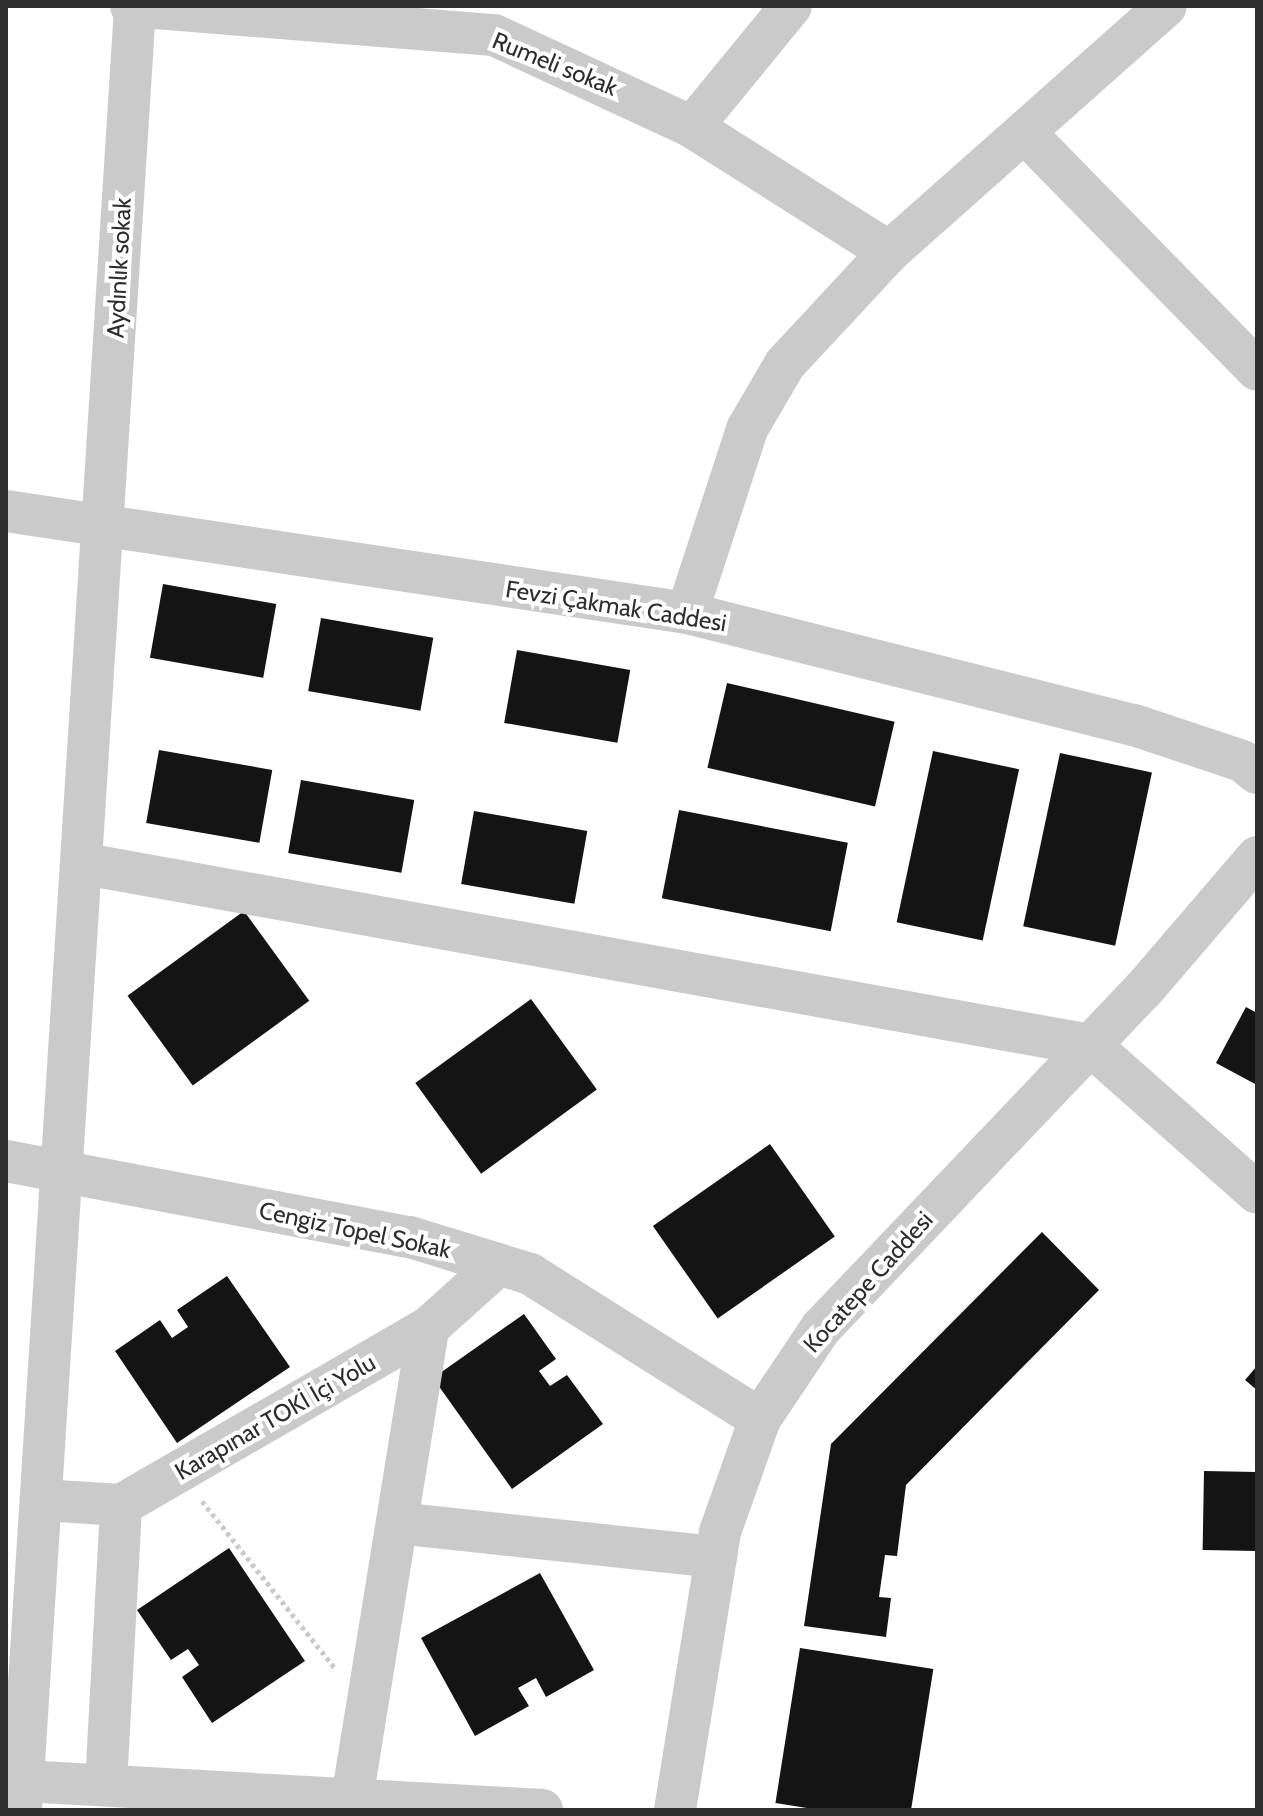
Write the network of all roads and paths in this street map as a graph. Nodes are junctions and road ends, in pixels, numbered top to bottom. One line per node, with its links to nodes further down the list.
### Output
1 (133, 6): 4 (street, Rumeli sokak); 10 (street, Aydınlık sokak)
2 (791, 6): 5 (street)
3 (1166, 6): 6 (street)
4 (498, 21): 5 (street, Rumeli sokak)
5 (692, 127): 7 (street, Rumeli sokak)
6 (1028, 136): 7 (street); 8 (street)
7 (889, 252): 11 (street)
8 (1257, 370)
9 (6, 511): 10 (street, Fevzi Çakmak Caddesi)
10 (103, 529): 11 (street, Fevzi Çakmak Caddesi); 14 (street, Aydınlık sokak)
11 (687, 613): 12 (street, Fevzi Çakmak Caddesi)
12 (1257, 773)
13 (1257, 857): 15 (street, Kocatepe Caddesi)
14 (85, 864): 15 (street); 17 (street, Aydınlık sokak)
15 (1090, 1045): 18 (street); 21 (street, Kocatepe Caddesi)
16 (6, 1161): 17 (street, Cengiz Topel Sokak)
17 (61, 1172): 19 (street, Cengiz Topel Sokak); 23 (street, Aydınlık sokak)
18 (1257, 1193)
19 (498, 1265): 20 (street, Karapınar TOKİ İçi Yolu); 21 (street, Cengiz Topel Sokak)
20 (428, 1328): 22 (street, Karapınar TOKİ İçi Yolu); 25 (street)
21 (760, 1419): 26 (street, Kocatepe Caddesi)
22 (179, 1472): 24 (street, Karapınar TOKİ İçi Yolu); 28 (path)
23 (41, 1500): 24 (street); 27 (street, Aydınlık sokak)
24 (121, 1505): 29 (street)
25 (397, 1523): 26 (street); 28 (street)
26 (716, 1557): 33 (street, Kocatepe Caddesi)
27 (17, 1703): 30 (street, Aydınlık sokak)
28 (367, 1708): 31 (street)
29 (106, 1785): 30 (street); 31 (street)
30 (22, 1795)
31 (352, 1799): 32 (street)
32 (542, 1810)
33 (675, 1810)

